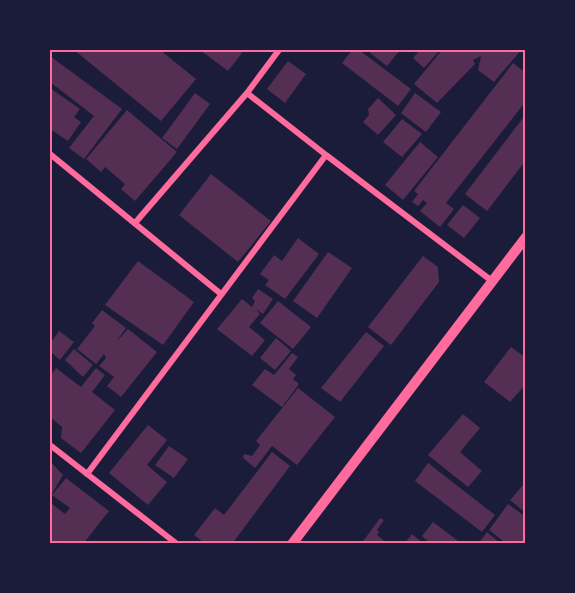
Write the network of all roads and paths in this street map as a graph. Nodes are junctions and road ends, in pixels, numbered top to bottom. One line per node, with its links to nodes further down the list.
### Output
1 (279, 50): 2 (street)
2 (247, 93): 4 (street); 5 (street)
3 (50, 154): 5 (street)
4 (326, 155): 7 (street); 8 (street)
5 (135, 223): 8 (street)
6 (525, 237): 7 (street)
7 (492, 281): 12 (street)
8 (221, 294): 10 (street)
9 (50, 446): 10 (street)
10 (87, 474): 11 (street)
11 (177, 543)
12 (292, 543)

